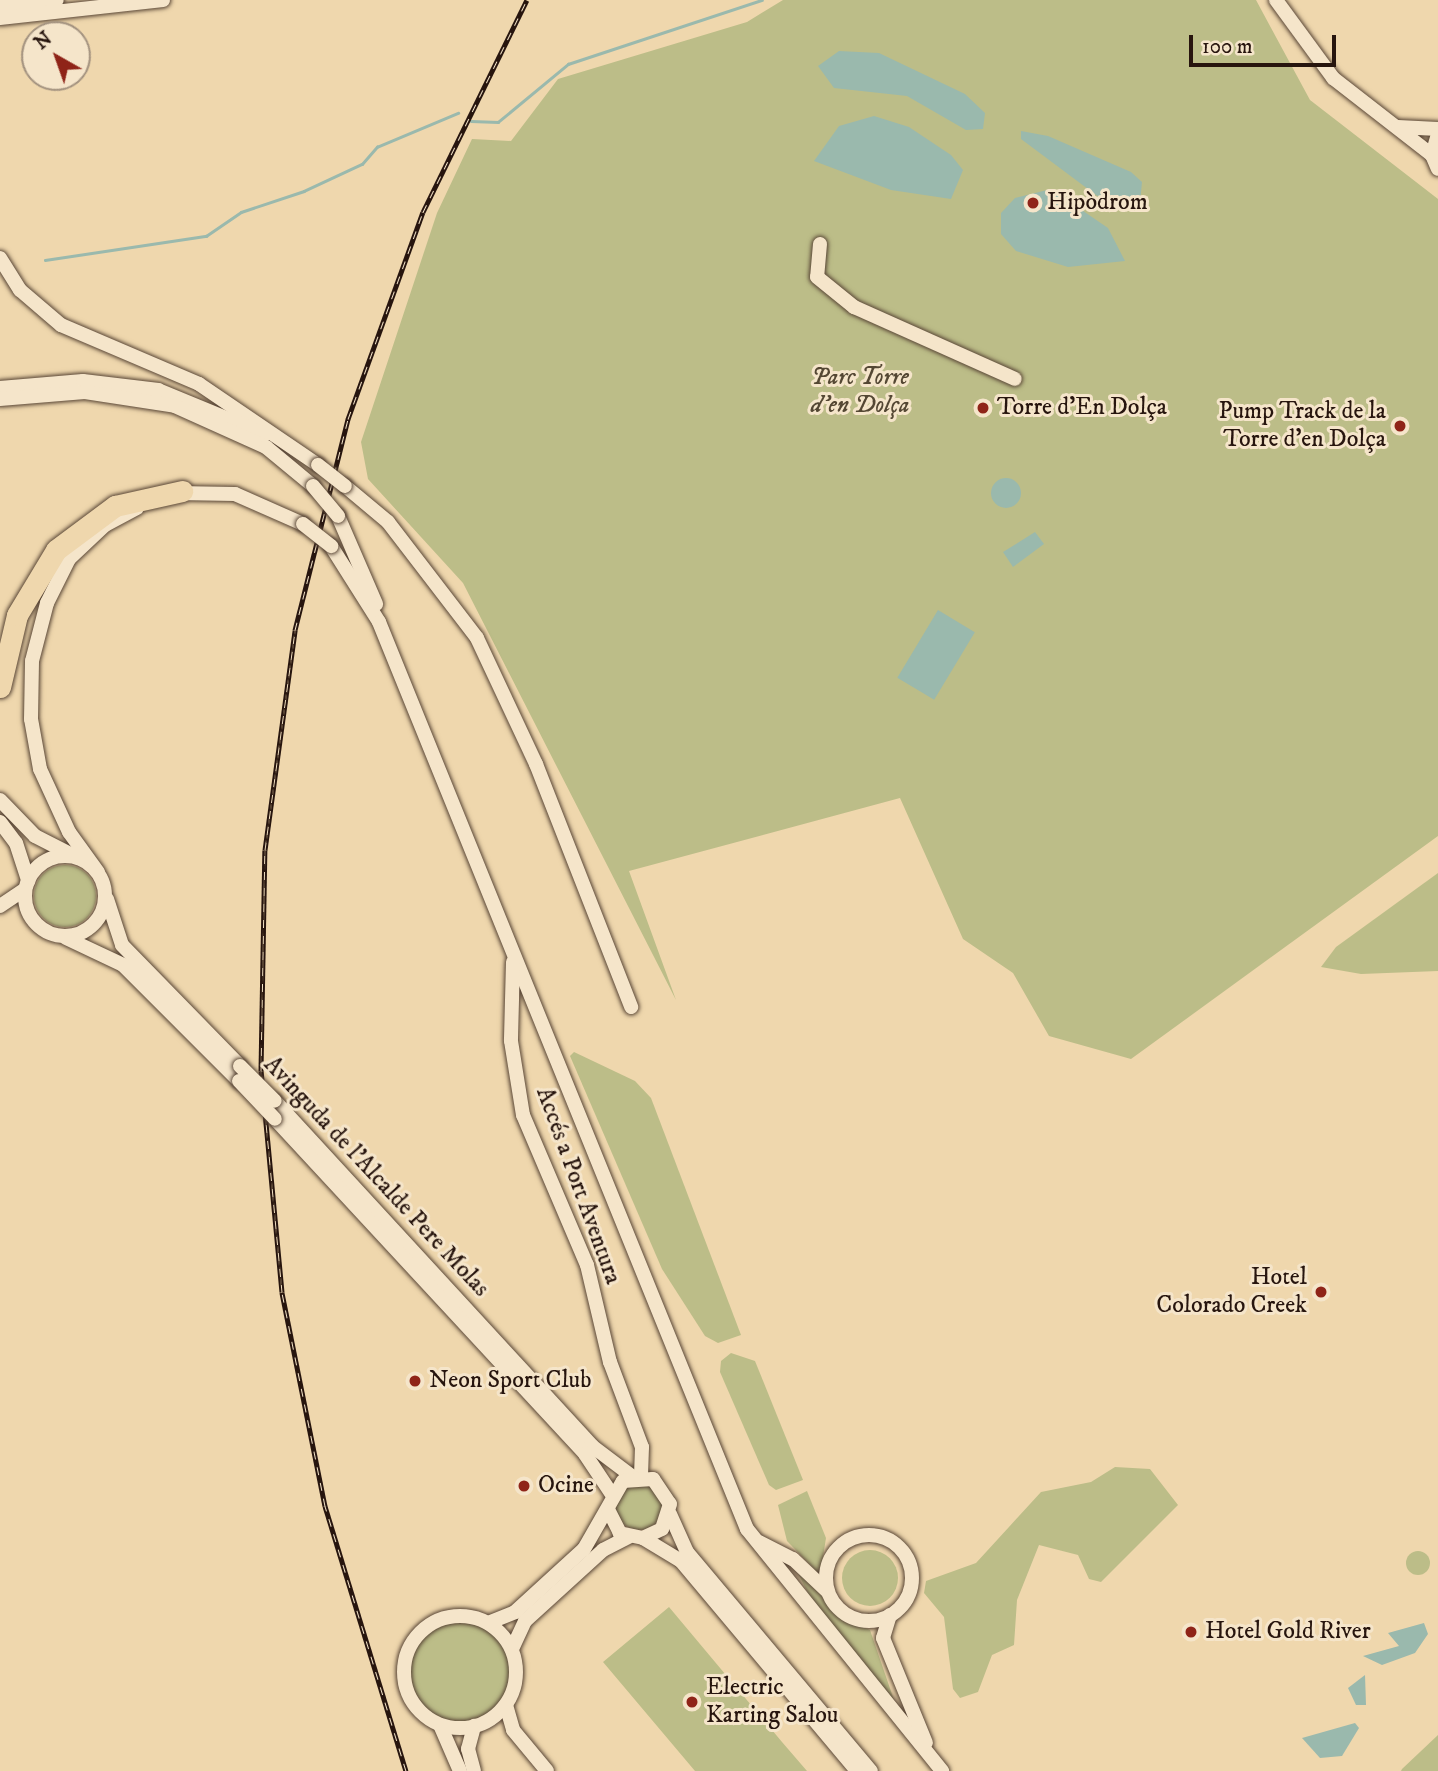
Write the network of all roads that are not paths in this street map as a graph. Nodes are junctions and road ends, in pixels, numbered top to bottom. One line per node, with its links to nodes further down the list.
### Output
1 (57, 0): 4 (street)
2 (163, 0): 5 (street)
3 (1276, 0): 6 (street)
4 (0, 6)
5 (0, 18)
6 (1398, 127): 7 (street); 8 (street)
7 (1438, 132): 8 (street)
8 (1432, 155): 9 (street)
9 (1438, 169)
10 (820, 244): 12 (street)
11 (0, 258): 15 (street)
12 (1015, 379)
13 (4, 393): 14 (street)
14 (159, 396): 15 (street); 17 (street, bridge)
15 (318, 465): 29 (street, bridge)
16 (182, 491): 17 (street, Accés a Port Aventura, bridge); 18 (highway); 22 (street)
17 (379, 622): 28 (street, Accés a Port Aventura)
18 (0, 687)
19 (0, 800): 21 (street)
20 (0, 822): 23 (street)
21 (75, 857): 22 (street); 23 (street)
22 (98, 872): 24 (street)
23 (26, 885): 25 (street); 26 (street)
24 (106, 895): 27 (street); 30 (street, Avinguda de l'Alcalde Pere Molas, bridge)
25 (3, 904): 26 (street)
26 (29, 914): 27 (street)
27 (61, 936): 31 (street, Avinguda de l'Alcalde Pere Molas, bridge)
28 (511, 946): 30 (street, Accés a Port Aventura); 35 (street, Accés a Port Aventura)
29 (631, 1007)
30 (637, 1476): 31 (street); 33 (street)
31 (611, 1493): 32 (street)
32 (608, 1509): 34 (street); 38 (street)
33 (670, 1514): 34 (street); 49 (street)
34 (636, 1538): 39 (street); 45 (street)
35 (755, 1540): 36 (street); 44 (street, Accés a Port Aventura)
36 (832, 1600): 37 (street); 37 (street)
37 (890, 1615): 44 (street)
38 (488, 1623): 39 (street); 42 (street)
39 (512, 1649): 40 (street)
40 (506, 1705): 41 (street); 43 (street)
41 (480, 1724): 42 (street); 43 (street); 47 (street)
42 (440, 1725): 46 (street)
43 (513, 1730): 48 (street)
44 (932, 1757): 50 (street)
45 (852, 1768)
46 (460, 1771)
47 (474, 1771)
48 (547, 1771)
49 (871, 1771)
50 (942, 1771)

